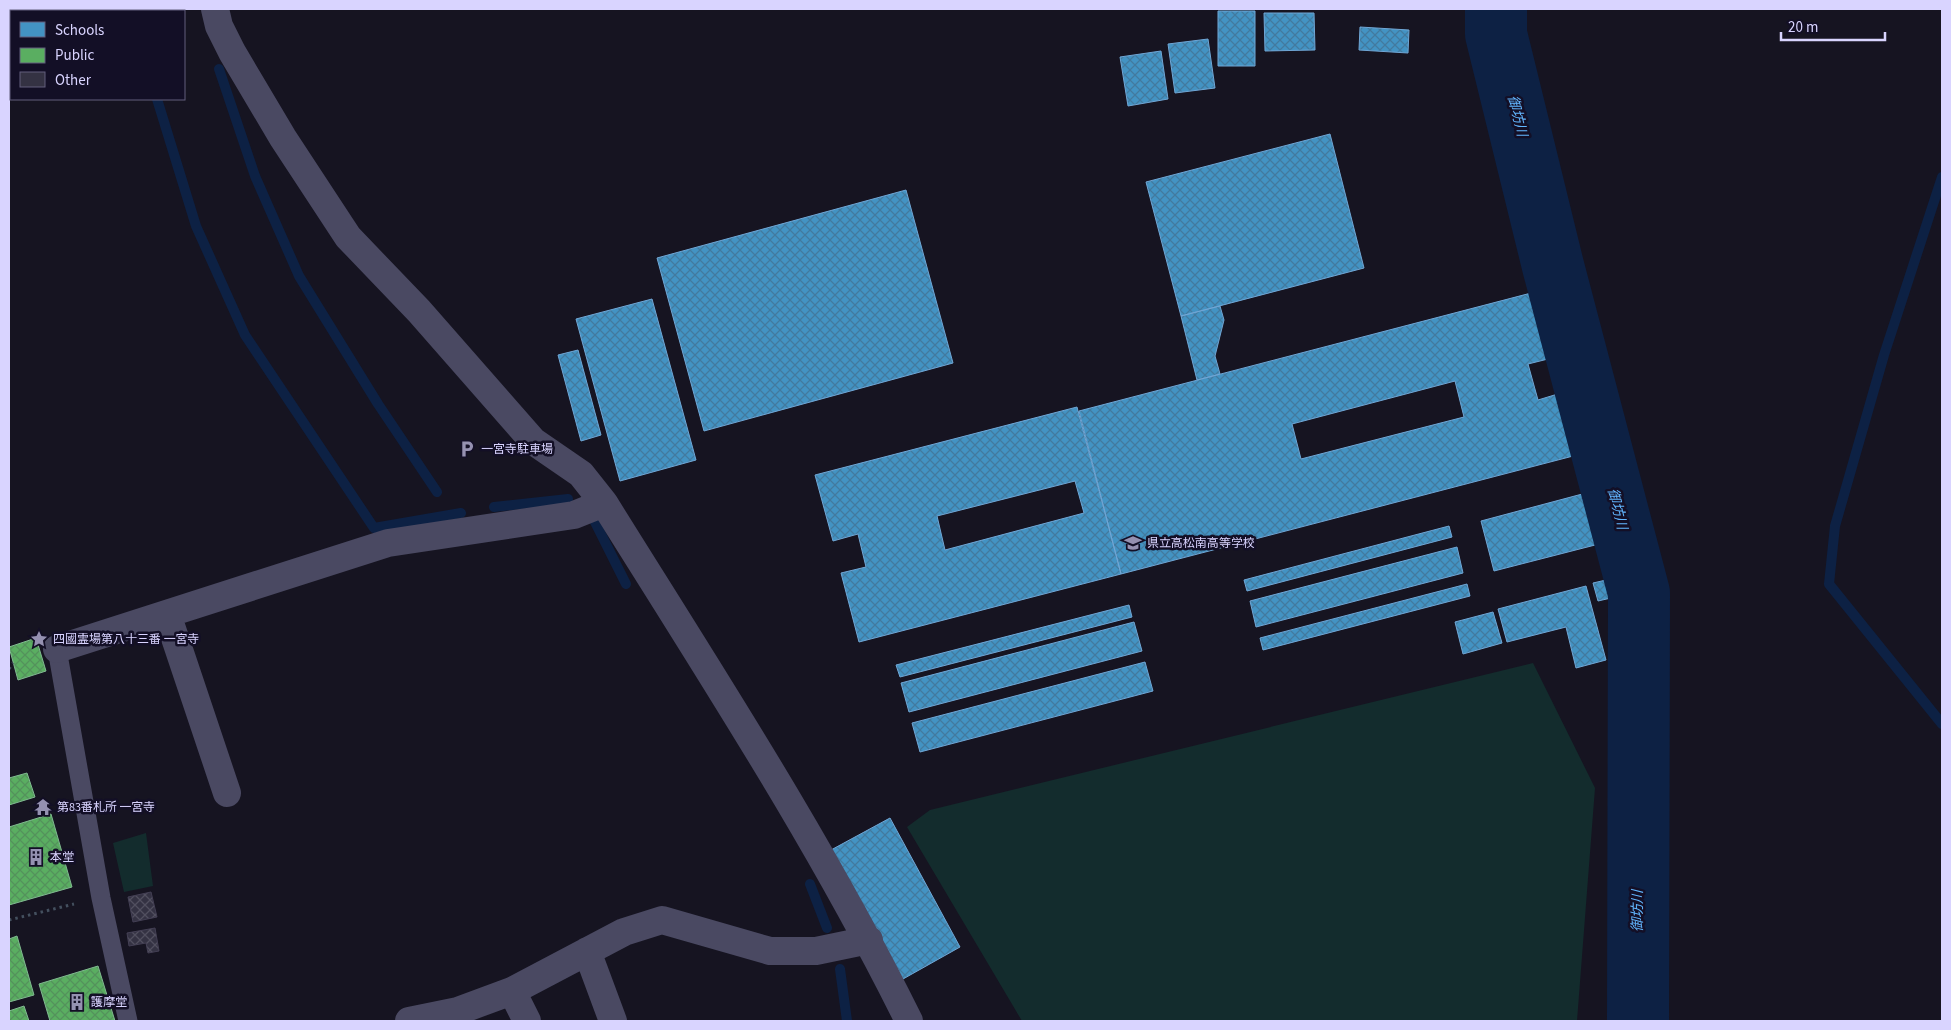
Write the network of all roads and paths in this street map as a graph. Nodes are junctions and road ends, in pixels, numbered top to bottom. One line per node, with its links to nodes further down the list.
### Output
1 (215, 9): 2 (street)
2 (604, 503): 3 (street); 10 (street)
3 (167, 614): 4 (street); 7 (street)
4 (57, 649): 13 (lane)
5 (13, 663): 6 (path)
6 (9, 668)
7 (227, 793)
8 (80, 903): 9 (path)
9 (9, 920)
10 (869, 940): 11 (street); 17 (street)
11 (587, 951): 12 (street); 16 (street)
12 (512, 992): 14 (street); 15 (street)
13 (128, 1021)
14 (409, 1021)
15 (527, 1021)
16 (613, 1021)
17 (909, 1021)

